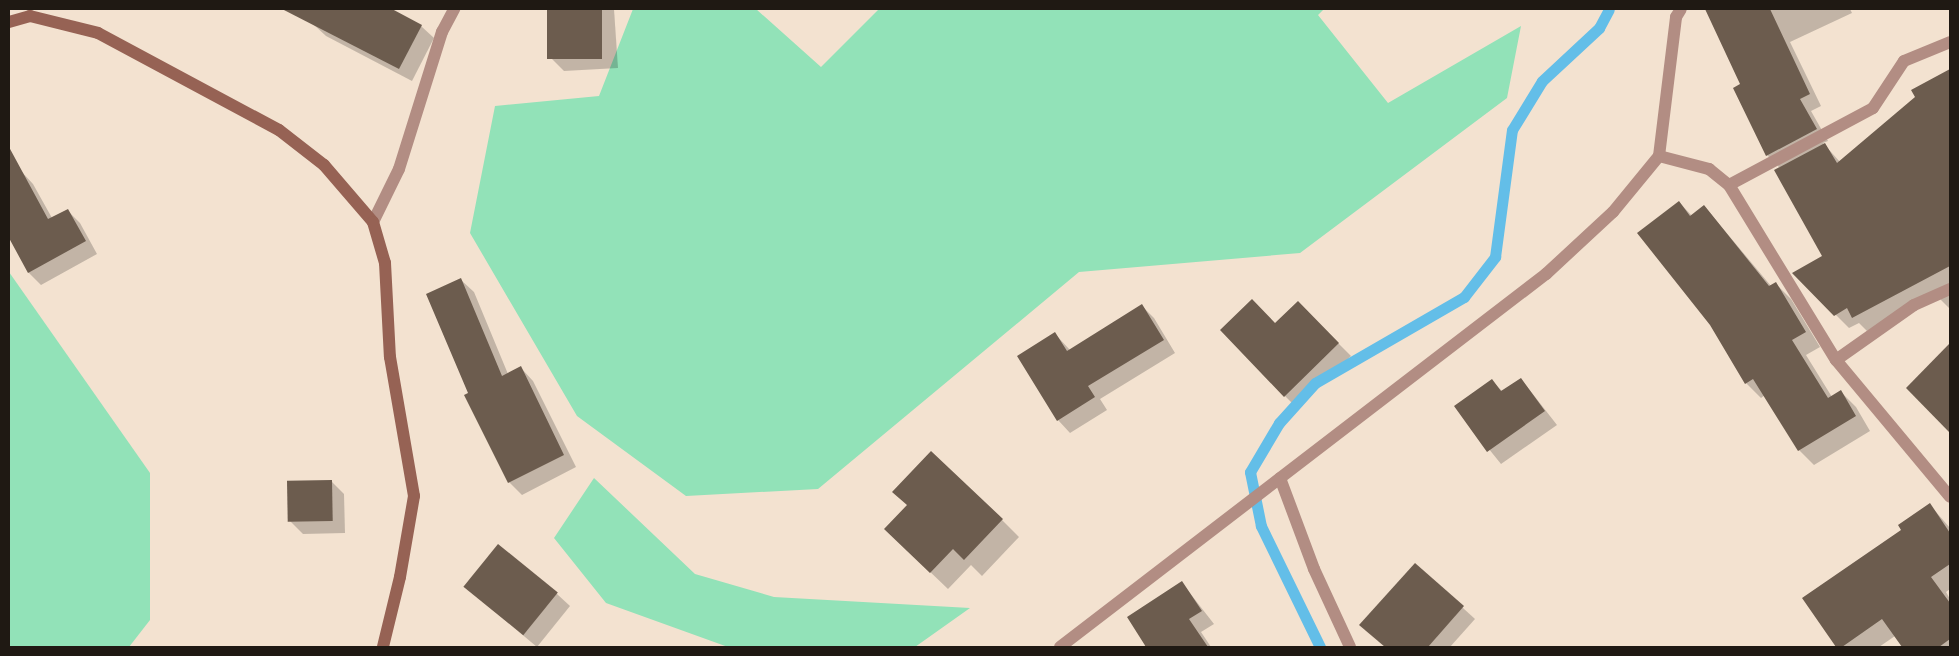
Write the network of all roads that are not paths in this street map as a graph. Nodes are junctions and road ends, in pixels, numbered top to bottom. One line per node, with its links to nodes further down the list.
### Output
1 (454, 9): 7 (street)
2 (1680, 9): 5 (street)
3 (9, 22): 7 (street)
4 (1950, 42): 6 (street)
5 (1659, 156): 6 (street); 10 (street)
6 (1729, 185): 9 (street)
7 (373, 222): 12 (street)
8 (1950, 289): 9 (street)
9 (1836, 360): 11 (street)
10 (1280, 478): 13 (street); 14 (street)
11 (1950, 497)
12 (383, 647)
13 (1060, 647)
14 (1350, 647)

